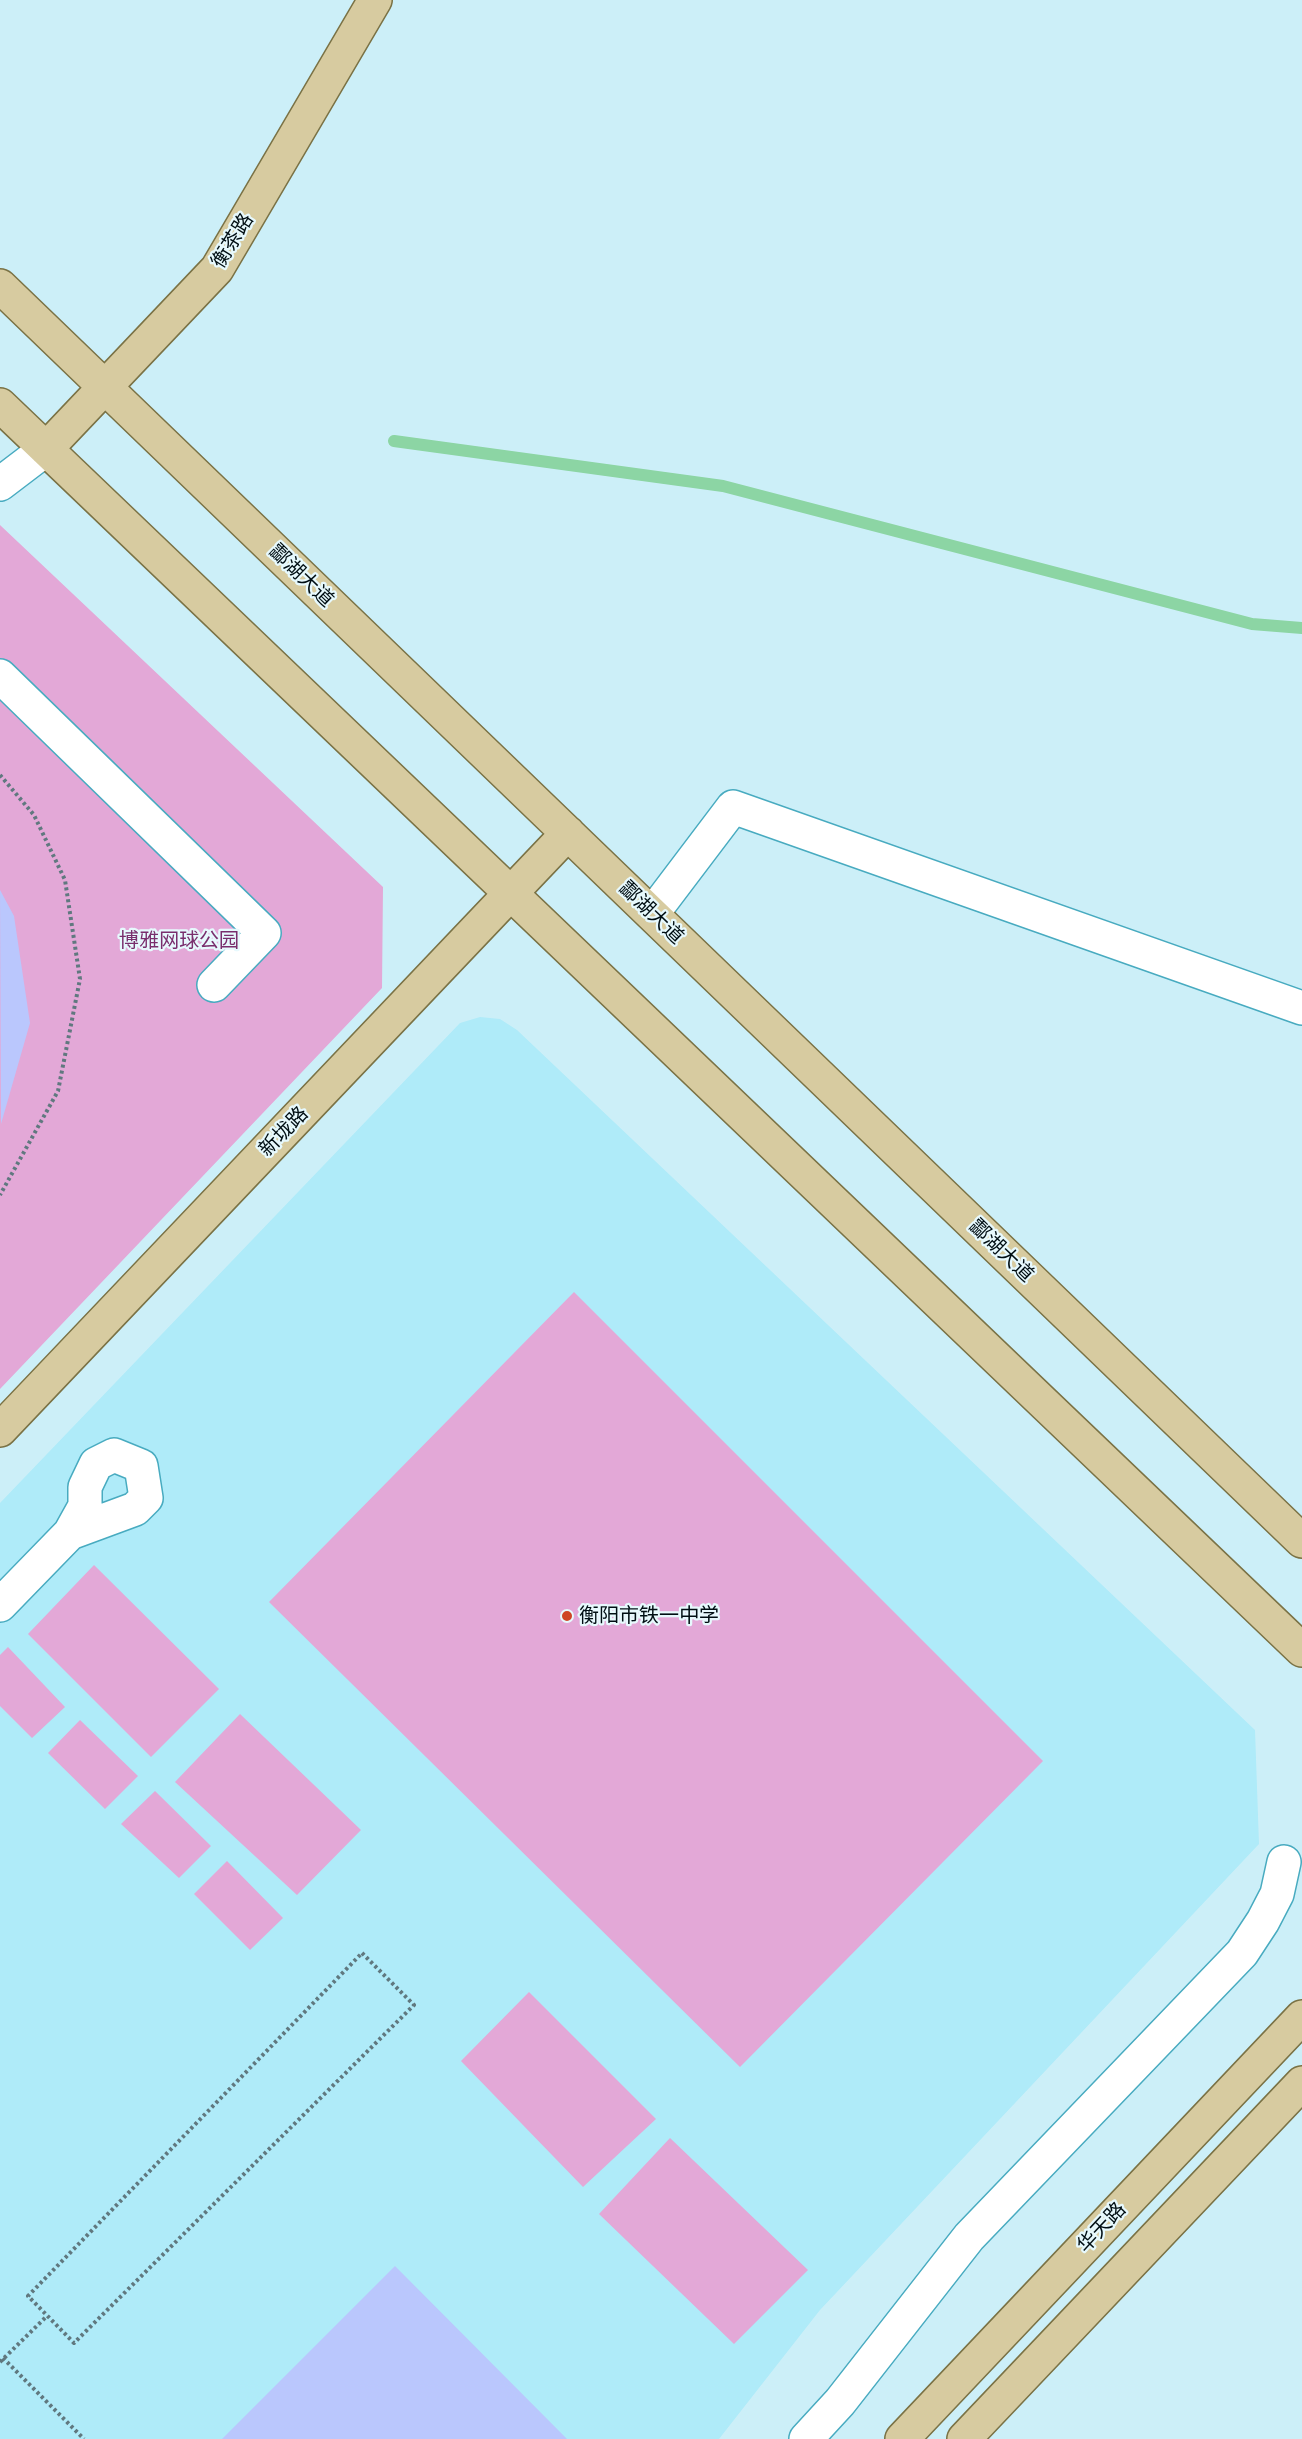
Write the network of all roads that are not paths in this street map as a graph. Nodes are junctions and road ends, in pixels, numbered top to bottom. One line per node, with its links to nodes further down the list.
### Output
1 (375, 0): 3 (main road, 衡茶路)
2 (0, 286): 3 (main road, 酃湖大道)
3 (105, 387): 5 (main road, 衡茶路); 8 (main road, 酃湖大道)
4 (0, 405): 5 (main road)
5 (46, 449): 6 (street); 9 (main road)
6 (0, 484)
7 (0, 676): 11 (street)
8 (568, 833): 9 (main road, 新垅路); 10 (main road, 酃湖大道)
9 (511, 893): 13 (main road, 新垅路); 17 (main road)
10 (652, 914): 12 (street); 15 (main road, 酃湖大道)
11 (214, 985)
12 (1302, 1008)
13 (0, 1430)
14 (70, 1533): 16 (street)
15 (1302, 1541)
16 (0, 1605)
17 (1302, 1650)
18 (1284, 1862): 21 (street)
19 (1302, 2016): 22 (main road, 华天路)
20 (1302, 2083): 23 (main road)
21 (806, 2439)
22 (902, 2439)
23 (964, 2439)

